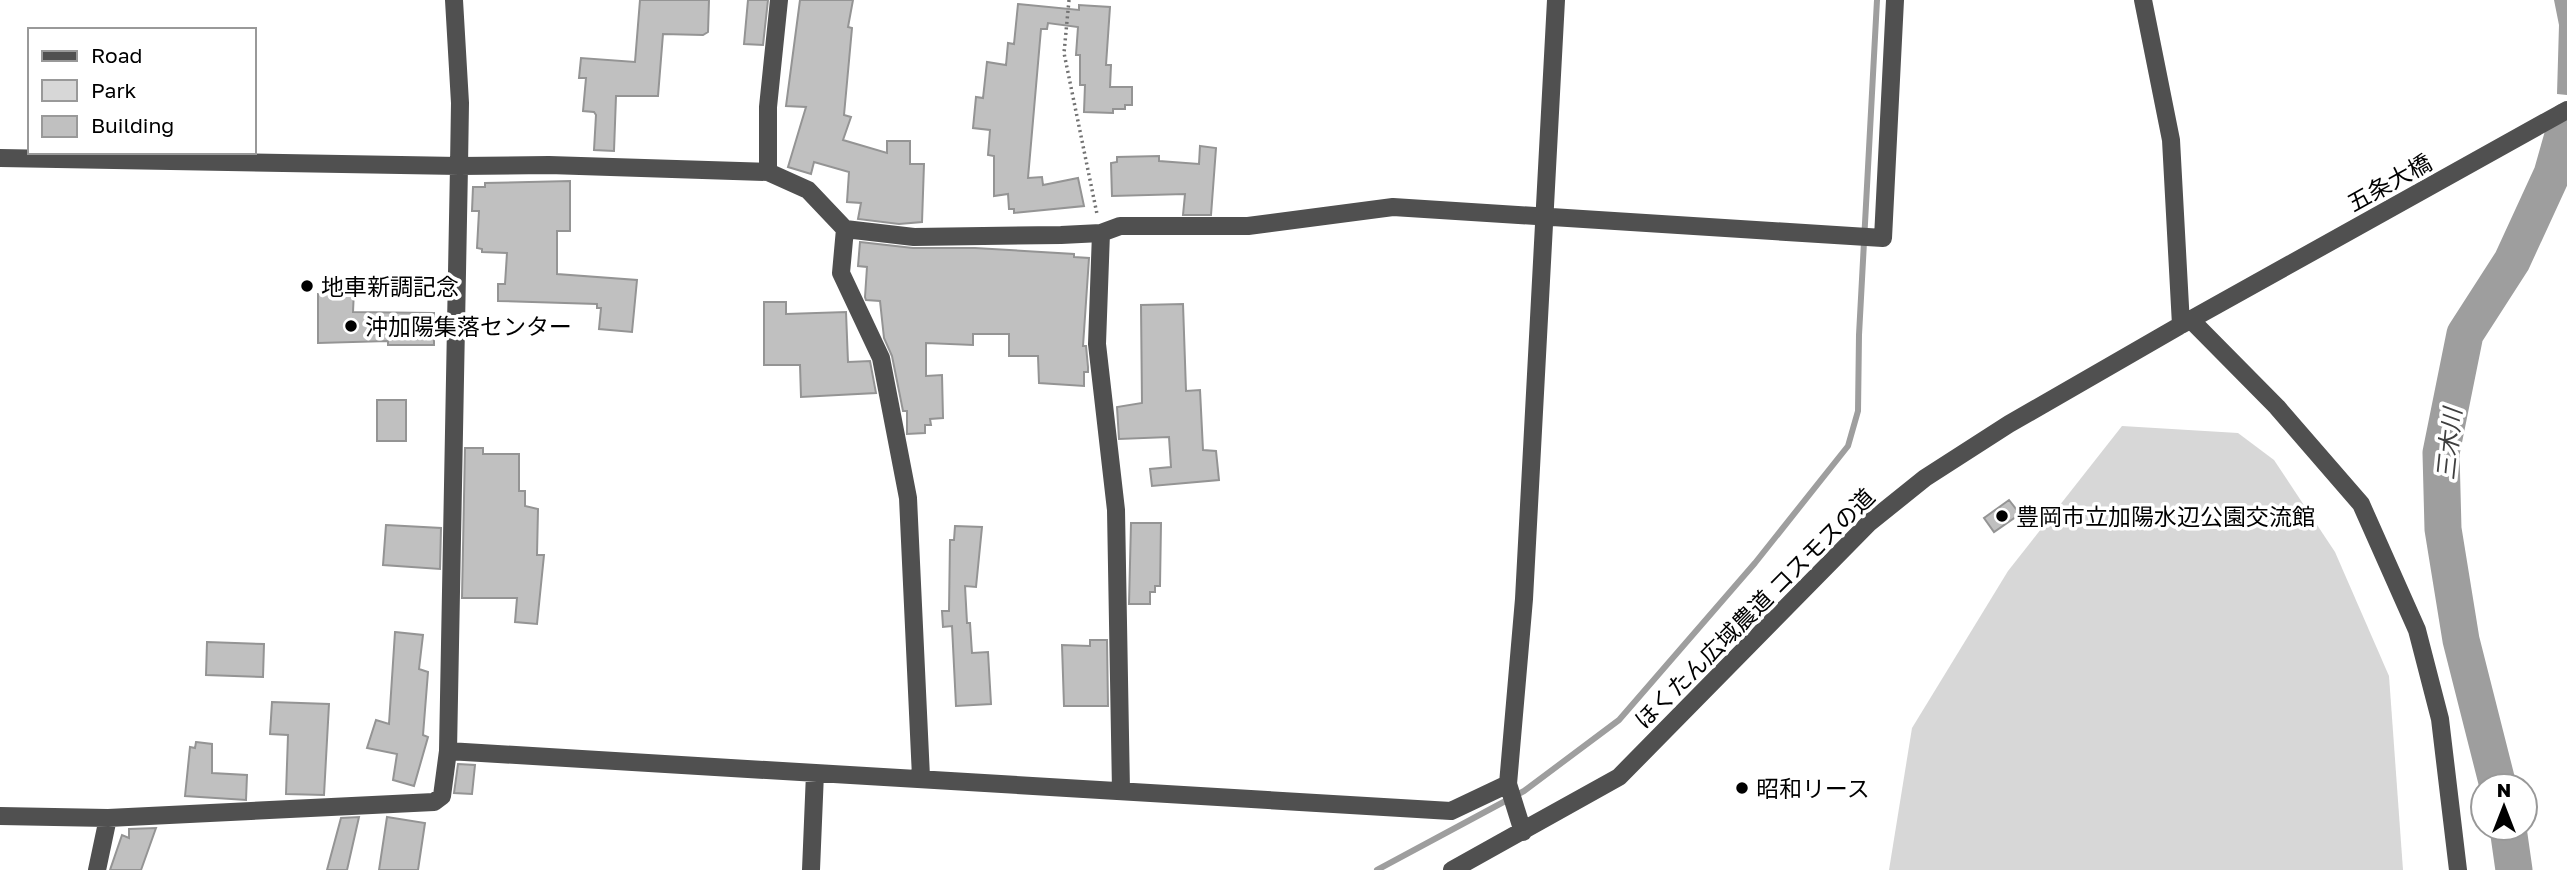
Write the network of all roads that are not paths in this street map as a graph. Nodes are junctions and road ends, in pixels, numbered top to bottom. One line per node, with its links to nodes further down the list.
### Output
1 (454, 0): 8 (street)
2 (779, 0): 9 (street)
3 (1556, 0): 10 (street)
4 (1895, 0): 10 (street)
5 (2143, 0): 14 (street)
6 (2567, 110): 13 (street, 五条大橋)
7 (0, 158): 8 (street)
8 (459, 166): 9 (street); 15 (street)
9 (768, 172): 11 (street)
10 (1543, 218): 12 (street); 18 (street)
11 (845, 229): 12 (street); 17 (street)
12 (1101, 233): 19 (street)
13 (2235, 297): 14 (street, ほくたん広域農道 コスモスの道)
14 (2186, 322): 22 (street, ほくたん広域農道 コスモスの道); 26 (street)
15 (448, 751): 16 (street); 21 (street)
16 (816, 773): 17 (street); 24 (street)
17 (921, 777): 19 (street)
18 (1508, 785): 19 (street); 22 (street)
19 (1121, 791)
20 (0, 816): 21 (street)
21 (108, 818): 23 (street)
22 (1523, 832): 25 (street, ほくたん広域農道 コスモスの道)
23 (97, 870)
24 (811, 870)
25 (1452, 870)
26 (2458, 870)

